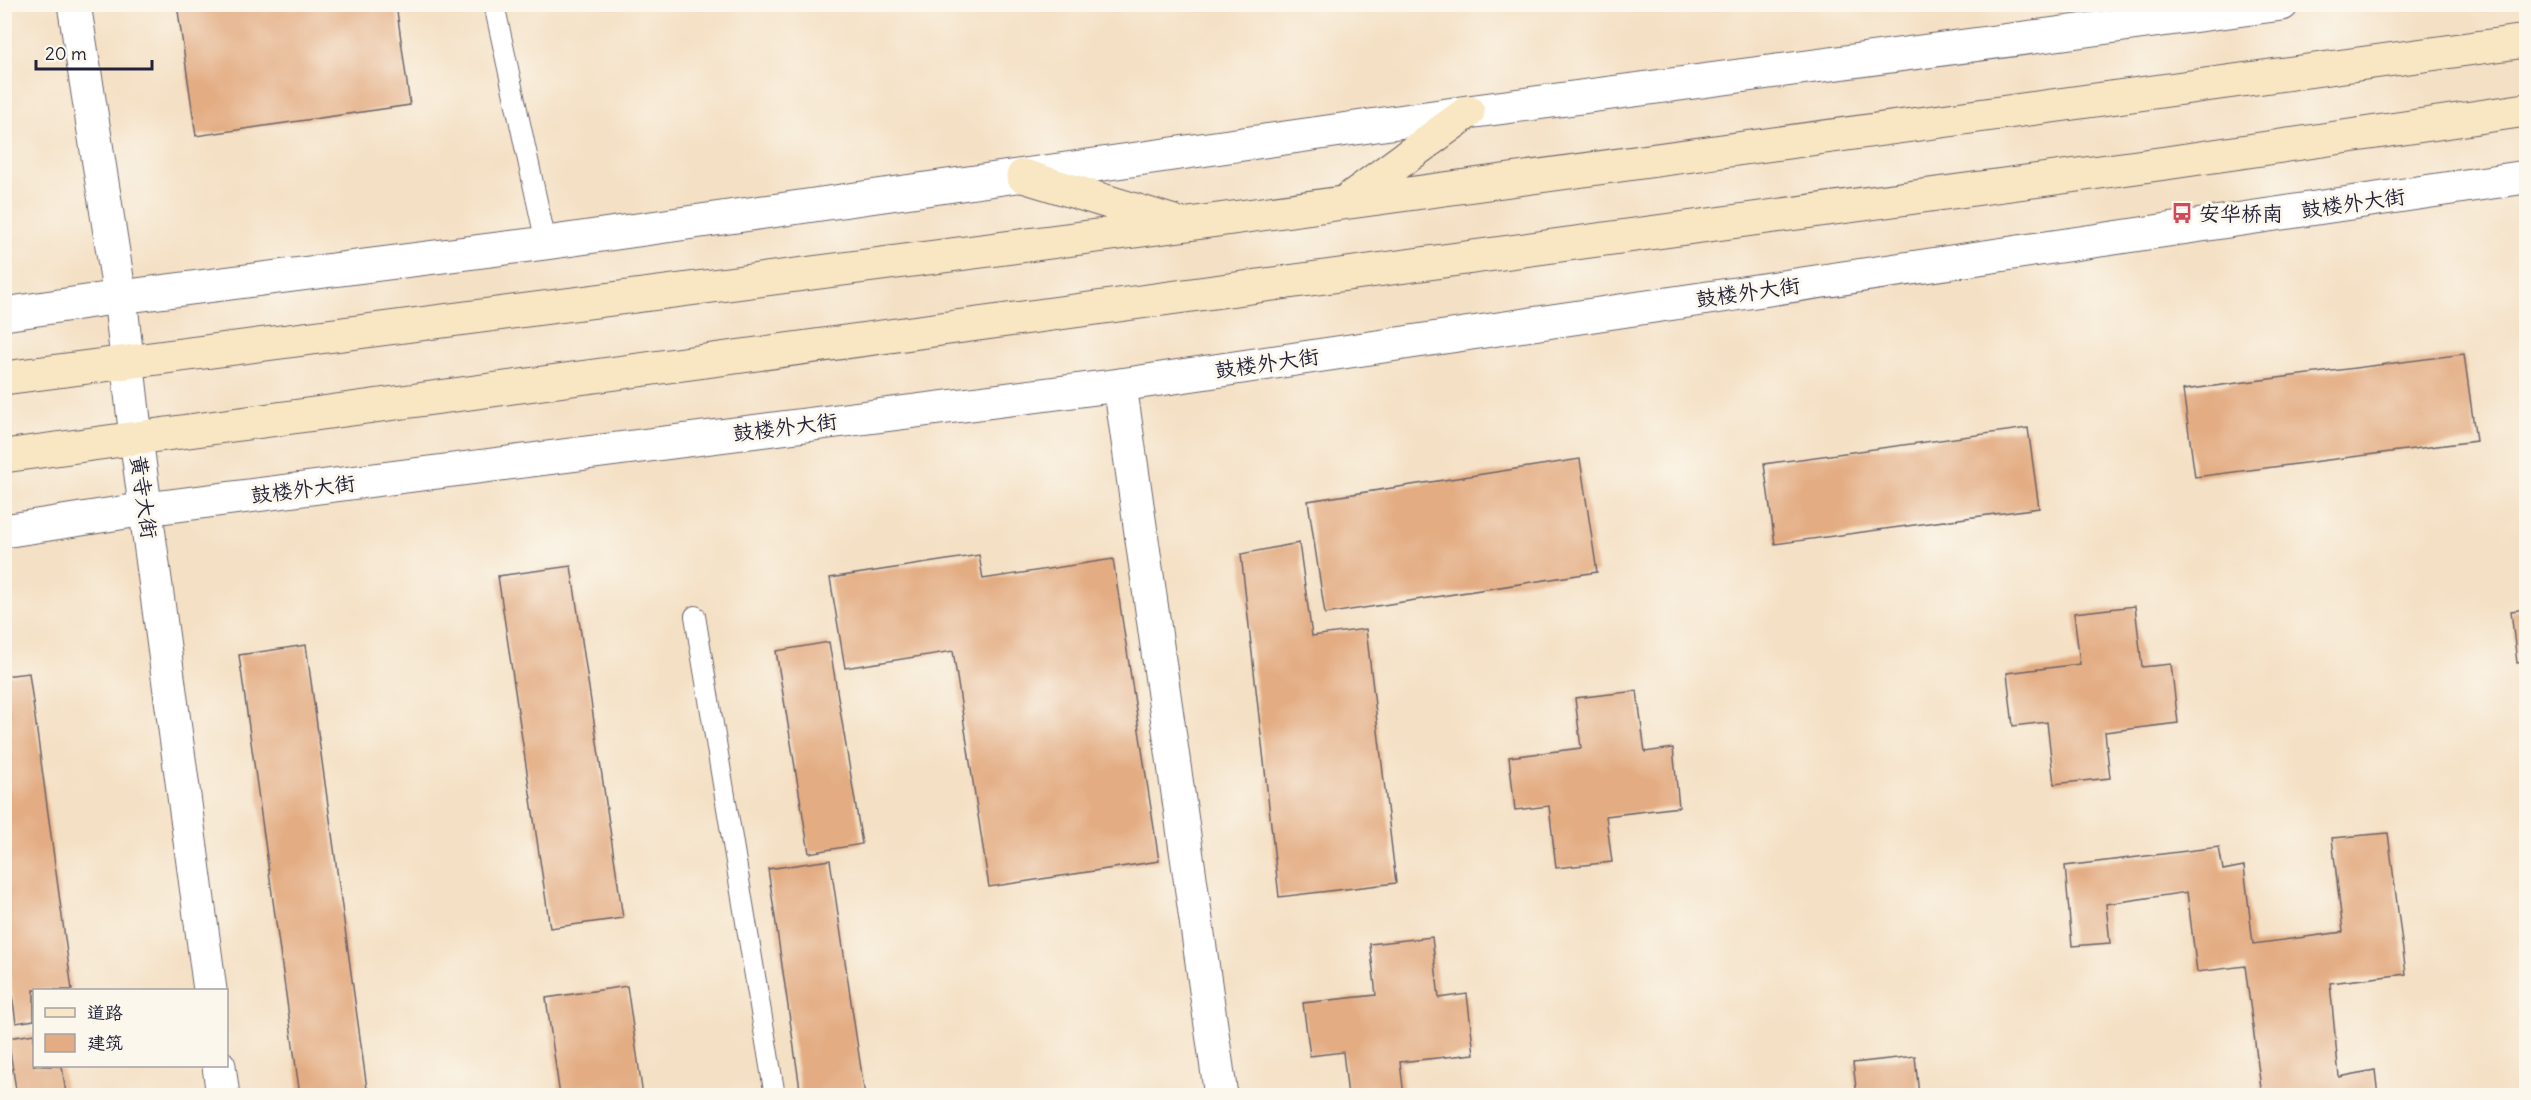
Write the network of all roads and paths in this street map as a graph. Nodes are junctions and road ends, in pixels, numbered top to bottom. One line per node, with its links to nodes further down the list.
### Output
1 (74, 4): 12 (street, 黄寺大街)
2 (494, 4): 11 (lane)
3 (2282, 4): 6 (street)
4 (2526, 41): 9 (main road)
5 (2526, 110): 17 (main road)
6 (1468, 112): 7 (street); 9 (main road)
7 (1023, 176): 10 (main road); 11 (street)
8 (2520, 181): 16 (street, 鼓楼外大街)
9 (1347, 201): 10 (main road)
10 (1181, 225): 14 (main road)
11 (546, 243): 12 (street)
12 (120, 297): 13 (street); 14 (street, 黄寺大街)
13 (4, 314)
14 (128, 362): 15 (main road); 17 (street, 黄寺大街)
15 (4, 378)
16 (1120, 385): 19 (street, 鼓楼外大街); 26 (street)
17 (136, 438): 18 (main road); 19 (street, 黄寺大街)
18 (4, 456)
19 (146, 509): 20 (street, 鼓楼外大街); 22 (street, 黄寺大街)
20 (4, 531)
21 (695, 616): 25 (lane)
22 (210, 989)
23 (219, 1067): 24 (street)
24 (224, 1095)
25 (775, 1095)
26 (1221, 1095)

